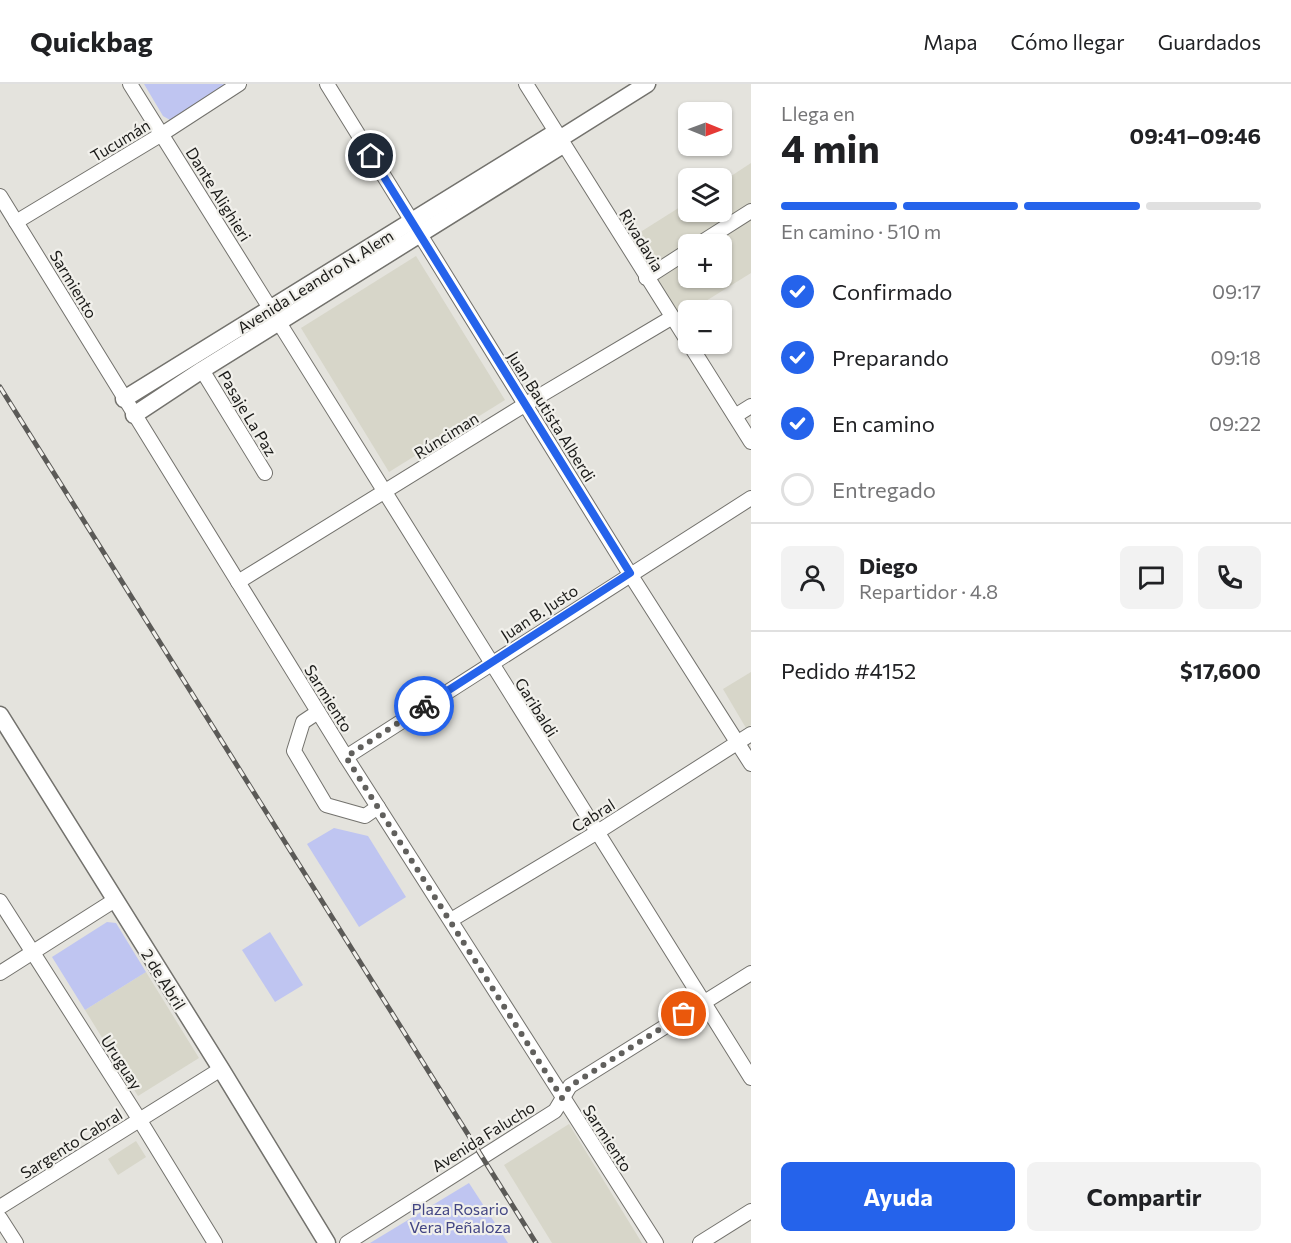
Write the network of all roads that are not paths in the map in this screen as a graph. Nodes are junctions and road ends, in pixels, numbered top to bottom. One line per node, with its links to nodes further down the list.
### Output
1 (130, 84): 6 (street, Dante Alighieri)
2 (239, 84): 6 (street, Tucumán)
3 (327, 84): 11 (street, Juan Bautista Alberdi)
4 (526, 84): 7 (street, Rivadavia)
5 (647, 84): 7 (main road, Avenida Leandro N. Alem)
6 (162, 134): 10 (street, Tucumán); 15 (street, Dante Alighieri)
7 (561, 138): 11 (main road, Avenida Leandro N. Alem); 14 (street, Rivadavia)
8 (0, 196): 10 (street, Sarmiento)
9 (751, 211): 12 (street)
10 (16, 222): 18 (street, Sarmiento)
11 (416, 227): 15 (main road, Avenida Leandro N. Alem); 19 (street, Juan Bautista Alberdi)
12 (715, 234)
13 (678, 257): 14 (street)
14 (646, 278): 16 (street, Rivadavia)
15 (275, 315): 17 (main road, Avenida Leandro N. Alem); 18 (main road, Avenida Leandro N. Alem); 25 (street, Garibaldi)
16 (671, 318): 19 (street, Rúnciman); 22 (street, Rivadavia)
17 (202, 370): 21 (main road, Avenida Leandro N. Alem); 24 (street, Pasaje La Paz)
18 (124, 399): 21 (street, Sarmiento)
19 (526, 404): 25 (street, Rúnciman); 27 (street, Juan Bautista Alberdi)
20 (751, 406): 22 (street)
21 (134, 415): 28 (street, Sarmiento)
22 (735, 416): 23 (street, Rivadavia)
23 (751, 442)
24 (265, 473)
25 (384, 493): 28 (street, Rúnciman); 29 (street, Garibaldi)
26 (751, 498): 27 (street, Juan B. Justo)
27 (630, 573): 29 (street, Juan B. Justo); 33 (street, Juan Bautista Alberdi)
28 (238, 582): 30 (street, Sarmiento)
29 (490, 663): 34 (street, Juan B. Justo); 37 (street, Garibaldi)
30 (318, 712): 34 (street, Sarmiento); 36 (street)
31 (3, 725): 38 (main road, 2 de Abril)
32 (751, 734): 33 (street, Cabral)
33 (738, 742): 35 (street, Juan Bautista Alberdi); 37 (street, Cabral)
34 (346, 757): 36 (street, Sarmiento)
35 (751, 764)
36 (378, 807): 40 (street, Sarmiento)
37 (596, 833): 40 (street, Cabral); 44 (street, Garibaldi)
38 (114, 900): 41 (street); 45 (main road, 2 de Abril)
39 (0, 901): 41 (street, Uruguay)
40 (451, 920): 47 (street, Sarmiento)
41 (32, 952): 42 (street); 48 (street, Uruguay)
42 (0, 973)
43 (751, 973): 44 (street, Avenida Falucho)
44 (703, 1002): 46 (street, Garibaldi); 47 (street, Avenida Falucho)
45 (221, 1069): 48 (street, Sargento Cabral); 52 (main road, 2 de Abril)
46 (751, 1078)
47 (562, 1098): 55 (street, Avenida Falucho); 56 (street, Sarmiento)
48 (139, 1119): 49 (street, Sargento Cabral); 54 (street, Uruguay)
49 (0, 1207)
50 (751, 1211): 57 (street)
51 (0, 1218): 53 (street)
52 (325, 1242)
53 (16, 1243)
54 (215, 1243)
55 (347, 1243)
56 (656, 1243)
57 (700, 1243)

